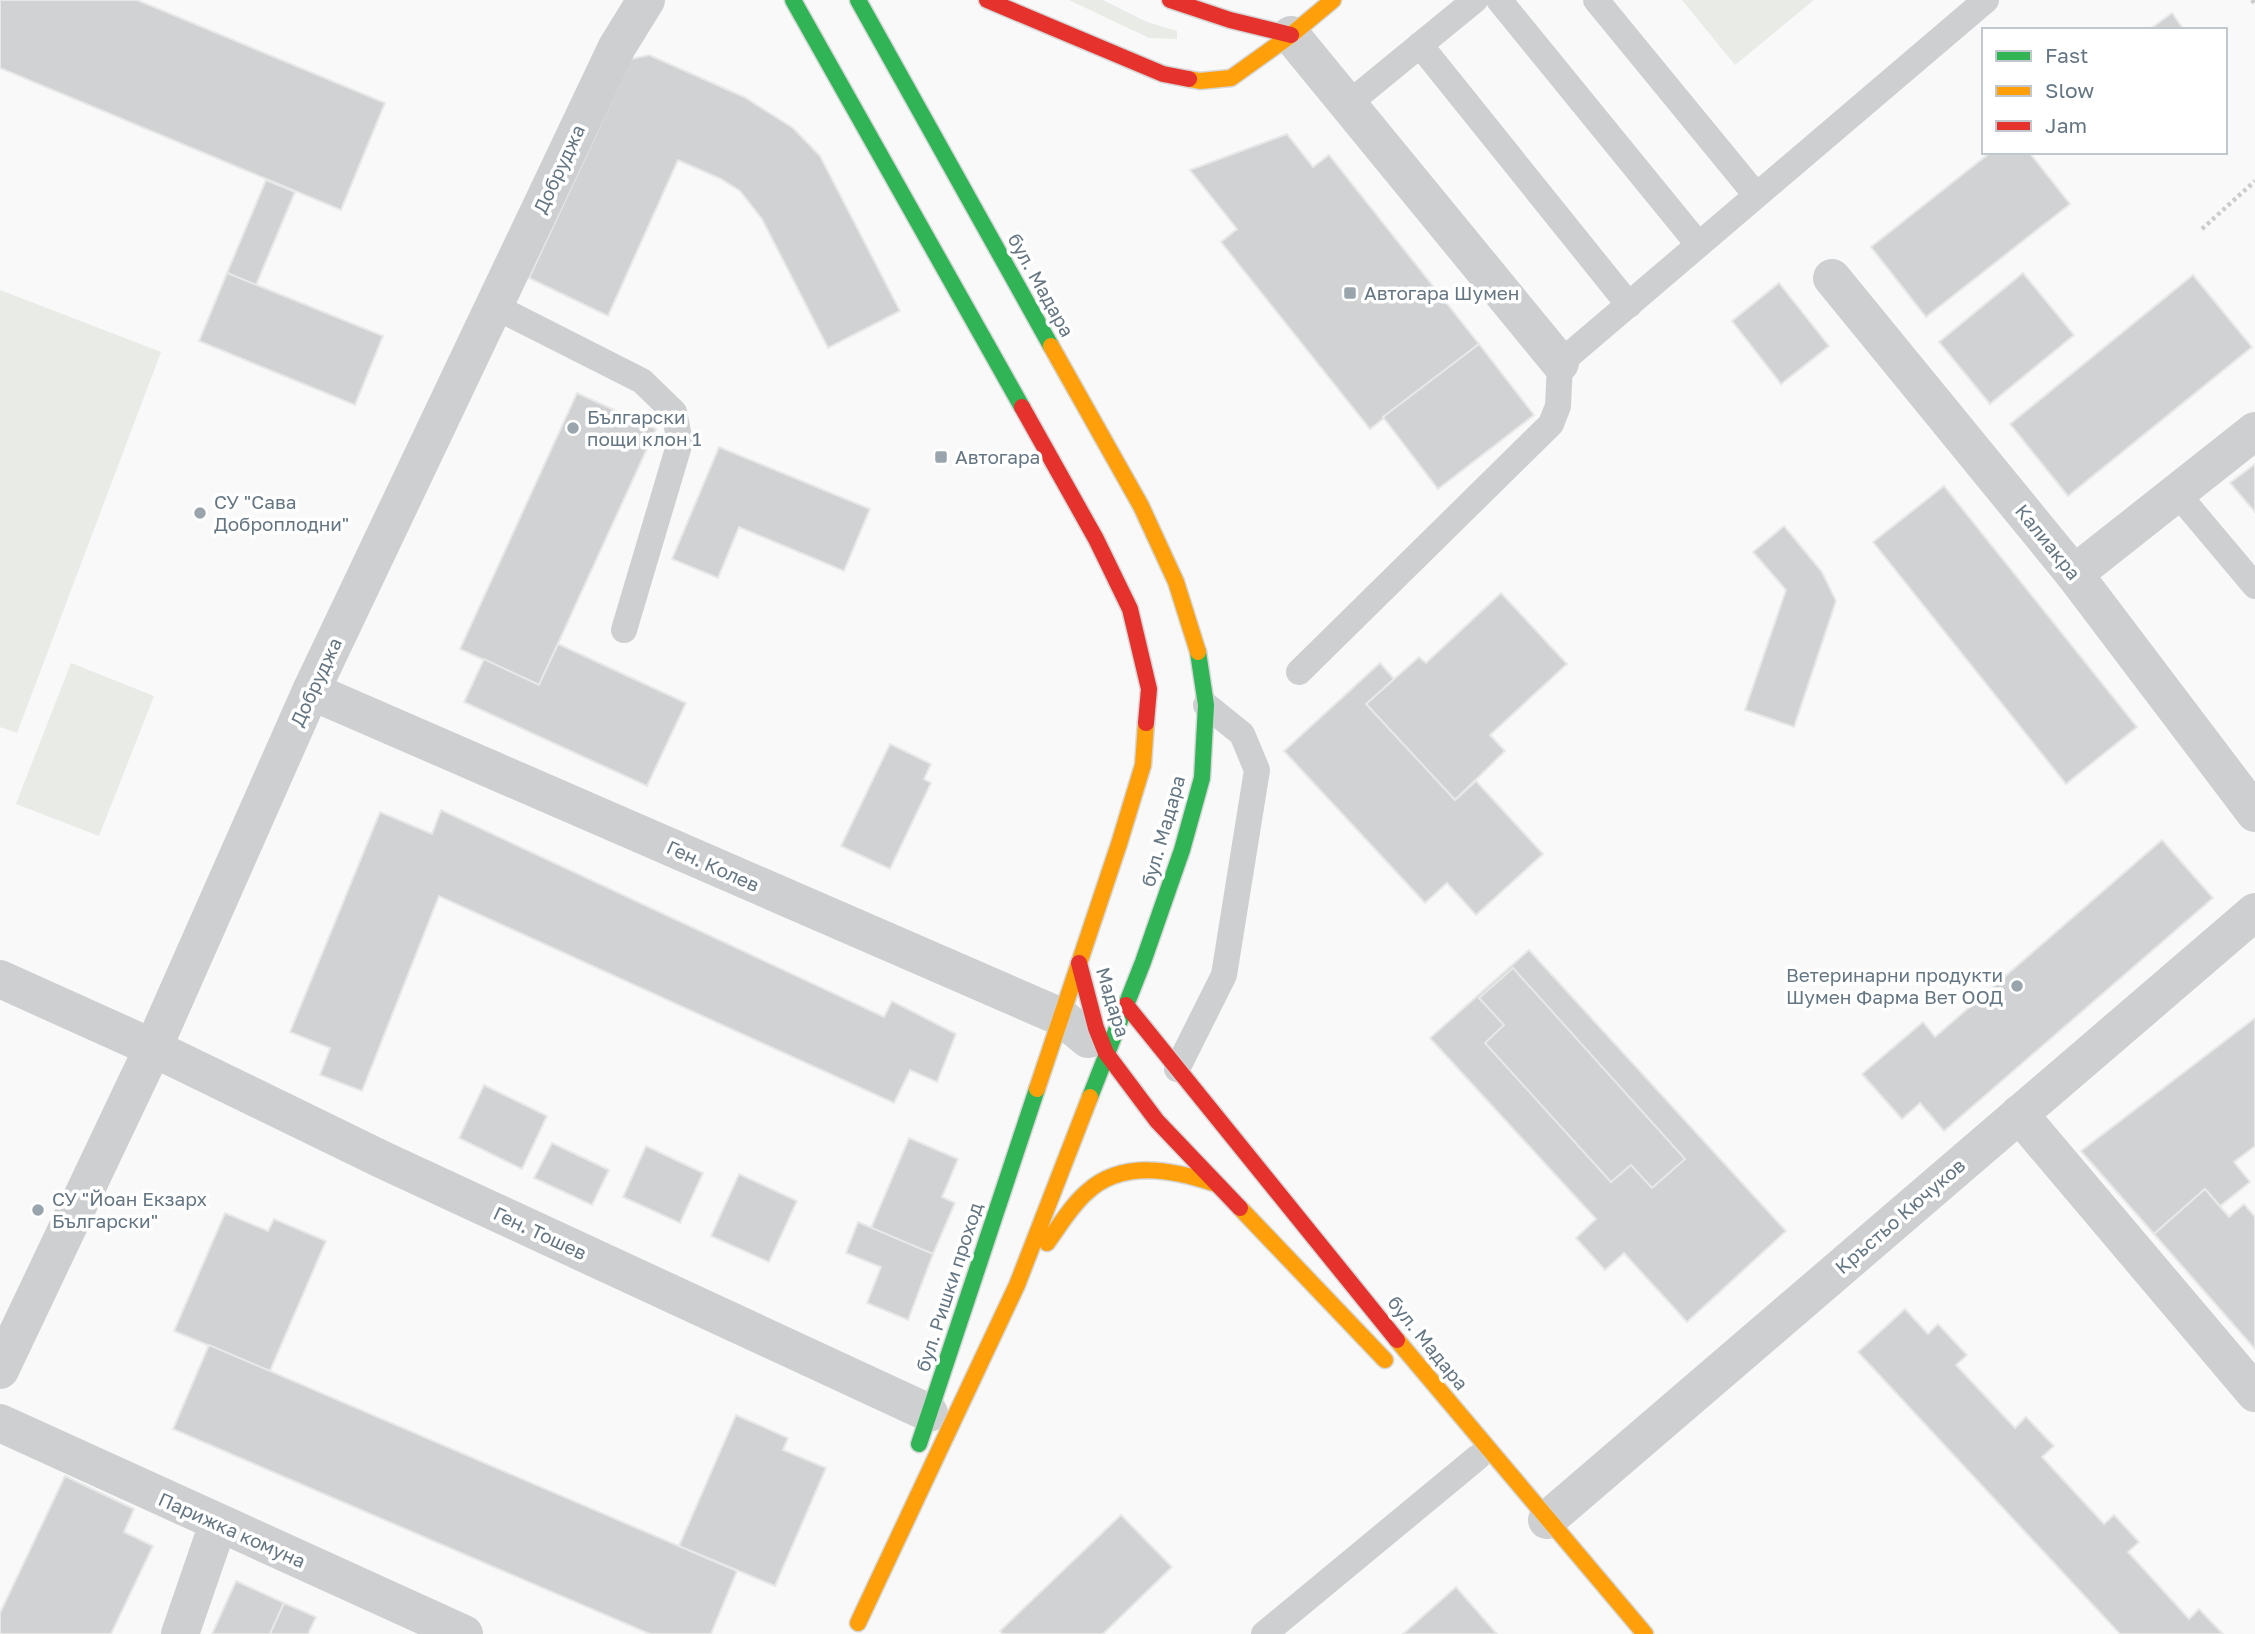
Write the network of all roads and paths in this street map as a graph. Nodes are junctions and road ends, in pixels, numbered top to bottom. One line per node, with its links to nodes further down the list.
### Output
1 (646, 0): 22 (street, Добруджа)
2 (793, 0): 34 (main road, бул. Мадара)
3 (858, 0): 31 (main road, бул. Мадара)
4 (987, 0): 13 (main road)
5 (1170, 0): 13 (main road)
6 (1333, 0): 13 (main road)
7 (1475, 0): 14 (lane)
8 (1499, 0): 19 (lane)
9 (1596, 0): 17 (lane)
10 (1986, 0): 17 (lane)
11 (2252, 0): 12 (path)
12 (2255, 4)
13 (1291, 35): 15 (street)
14 (1420, 45): 15 (lane); 21 (lane)
15 (1348, 104): 23 (street)
16 (2255, 181): 18 (path)
17 (1756, 195): 19 (lane)
18 (2202, 229)
19 (1698, 244): 21 (lane)
20 (1832, 278): 26 (street, Калиакра)
21 (1629, 304): 23 (lane)
22 (494, 306): 28 (lane); 30 (street, Добруджа)
23 (1560, 363): 29 (lane)
24 (2255, 431): 25 (street)
25 (2176, 492): 26 (street); 27 (lane)
26 (2074, 574): 32 (street, Калиакра)
27 (2255, 586)
28 (624, 630)
29 (1299, 672)
30 (311, 691): 37 (street, Ген. Колев); 38 (street, Добруджа)
31 (1206, 705): 36 (main road, бул. Мадара); 40 (lane)
32 (2255, 813)
33 (2255, 912): 41 (street, Кръстьо Кючуков)
34 (1079, 964): 37 (main road, Мадара); 37 (main road, бул. Ришки проход)
35 (0, 979): 38 (street, Ген. Тошев)
36 (1126, 1005): 37 (main road); 39 (main road); 40 (main road, бул. Мадара)
37 (1075, 1011): 39 (street, Ген. Колев); 47 (main road, бул. Ришки проход)
38 (153, 1048): 45 (street, Добруджа); 47 (street, Ген. Тошев)
39 (1107, 1054): 42 (main road); 43 (main road)
40 (1177, 1069): 53 (main road, бул. Мадара)
41 (2019, 1114): 46 (street); 53 (street, Кръстьо Кючуков)
42 (1216, 1184): 43 (main road); 44 (main road)
43 (1017, 1285): 55 (main road)
44 (1394, 1369)
45 (0, 1370)
46 (2255, 1393)
47 (929, 1413): 51 (main road, бул. Ришки проход)
48 (0, 1423): 54 (street, Парижка комуна)
49 (1450, 1428): 50 (main road, бул. Мадара)
50 (1478, 1457): 53 (main road, бул. Мадара); 58 (lane)
51 (911, 1466)
52 (902, 1492): 55 (main road)
53 (1546, 1520): 59 (main road, бул. Мадара)
54 (218, 1524): 56 (street); 57 (street, Парижка комуна)
55 (856, 1629)
56 (180, 1634)
57 (464, 1634)
58 (1265, 1634)
59 (1645, 1634)

